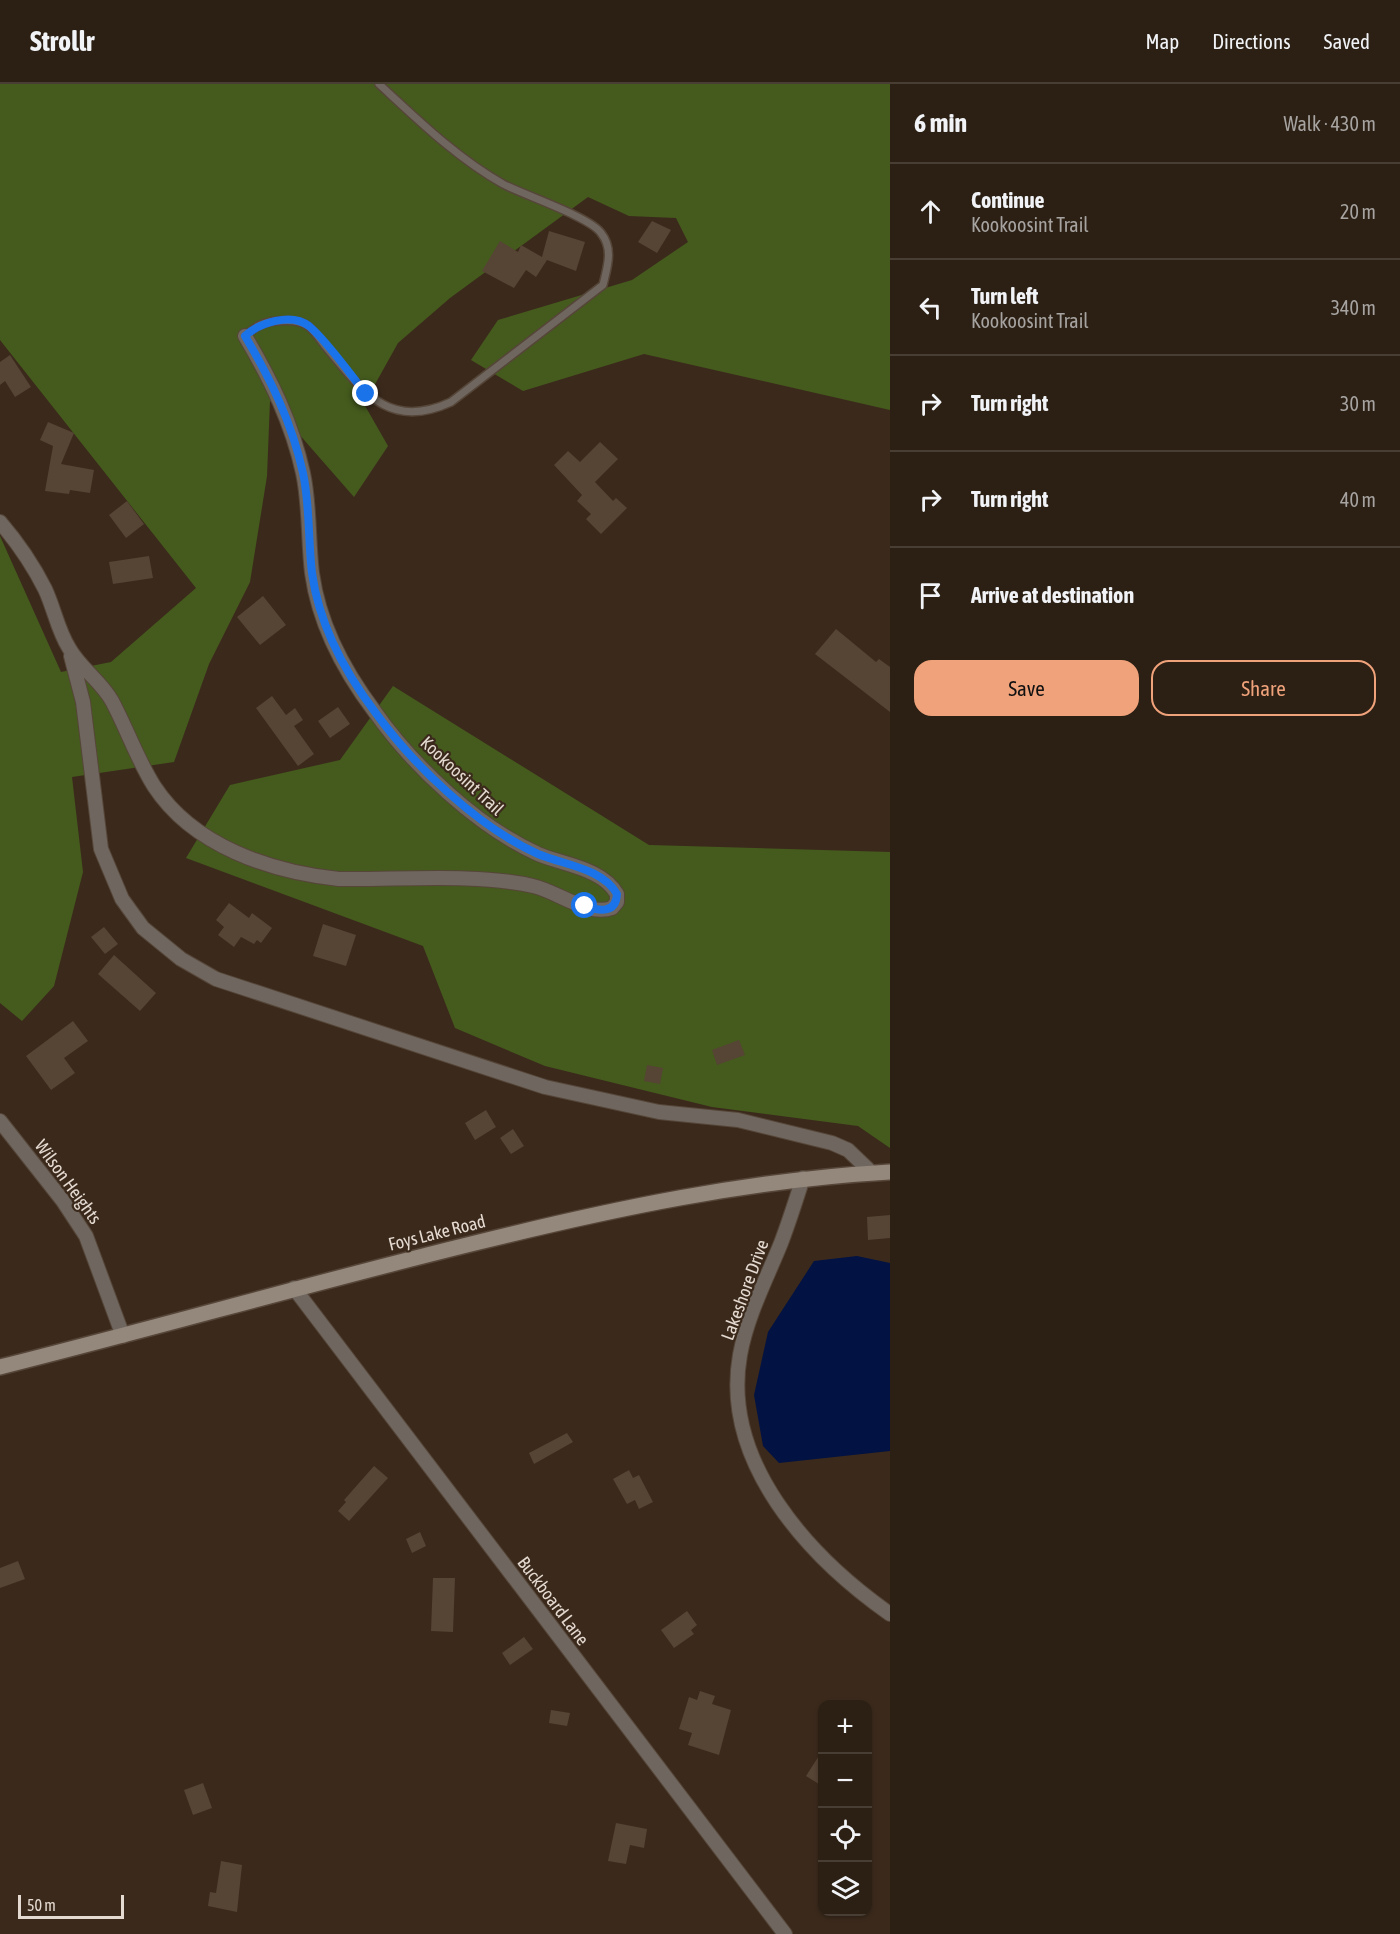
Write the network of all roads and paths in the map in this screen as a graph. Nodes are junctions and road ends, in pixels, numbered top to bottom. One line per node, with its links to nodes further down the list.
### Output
1 (379, 84): 2 (lane)
2 (245, 336): 4 (street, Kookoosint Trail)
3 (0, 522): 4 (street, Kookoosint Trail)
4 (69, 649): 7 (street, Kookoosint Trail)
5 (0, 1121): 10 (street, Wilson Heights)
6 (890, 1172): 7 (street, Foys Lake Road)
7 (872, 1173): 8 (street, Foys Lake Road)
8 (803, 1178): 9 (street, Foys Lake Road); 12 (street, Lakeshore Drive)
9 (294, 1288): 10 (street, Foys Lake Road); 13 (street, Buckboard Lane)
10 (123, 1336): 11 (street, Foys Lake Road)
11 (0, 1367)
12 (890, 1614)
13 (785, 1934)

